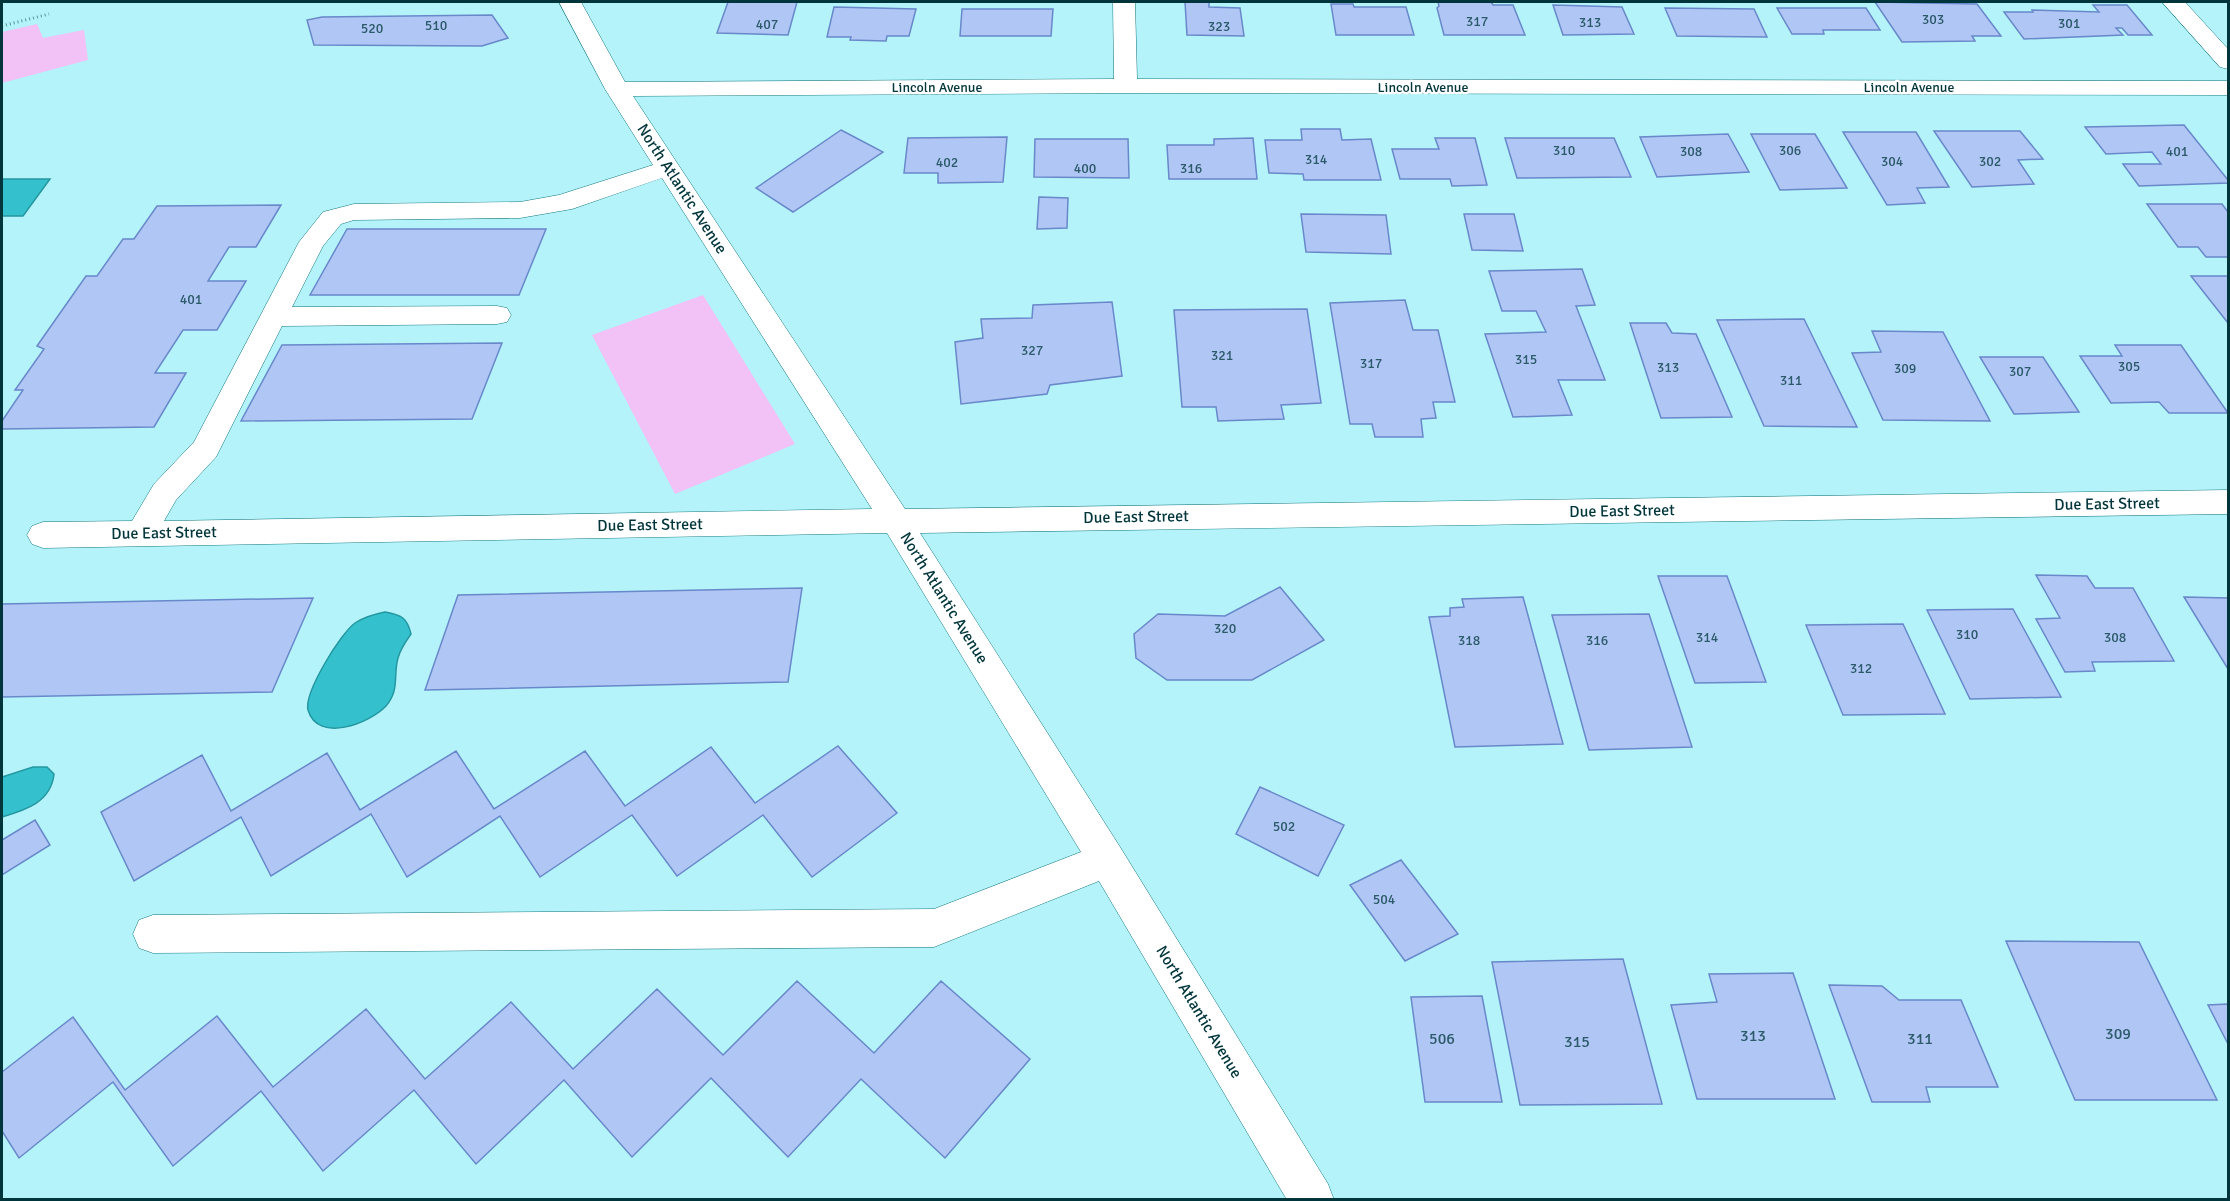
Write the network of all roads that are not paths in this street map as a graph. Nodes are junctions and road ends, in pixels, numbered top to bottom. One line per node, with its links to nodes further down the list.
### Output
1 (570, 2): 7 (street, North Atlantic Avenue)
2 (1124, 2): 5 (street)
3 (2173, 2): 4 (street)
4 (2229, 62)
5 (1126, 86): 6 (street, Lincoln Avenue); 7 (street, Lincoln Avenue)
6 (2229, 88)
7 (617, 89): 8 (street, North Atlantic Avenue)
8 (668, 168): 10 (street); 12 (street, North Atlantic Avenue)
9 (497, 315): 10 (street)
10 (274, 317): 13 (street)
11 (2229, 502): 12 (street, Due East Street)
12 (896, 520): 13 (street, Due East Street); 15 (street, North Atlantic Avenue)
13 (141, 533): 14 (street, Due East Street)
14 (43, 535)
15 (1107, 860): 16 (street); 17 (street, North Atlantic Avenue)
16 (153, 934)
17 (1312, 1200)

